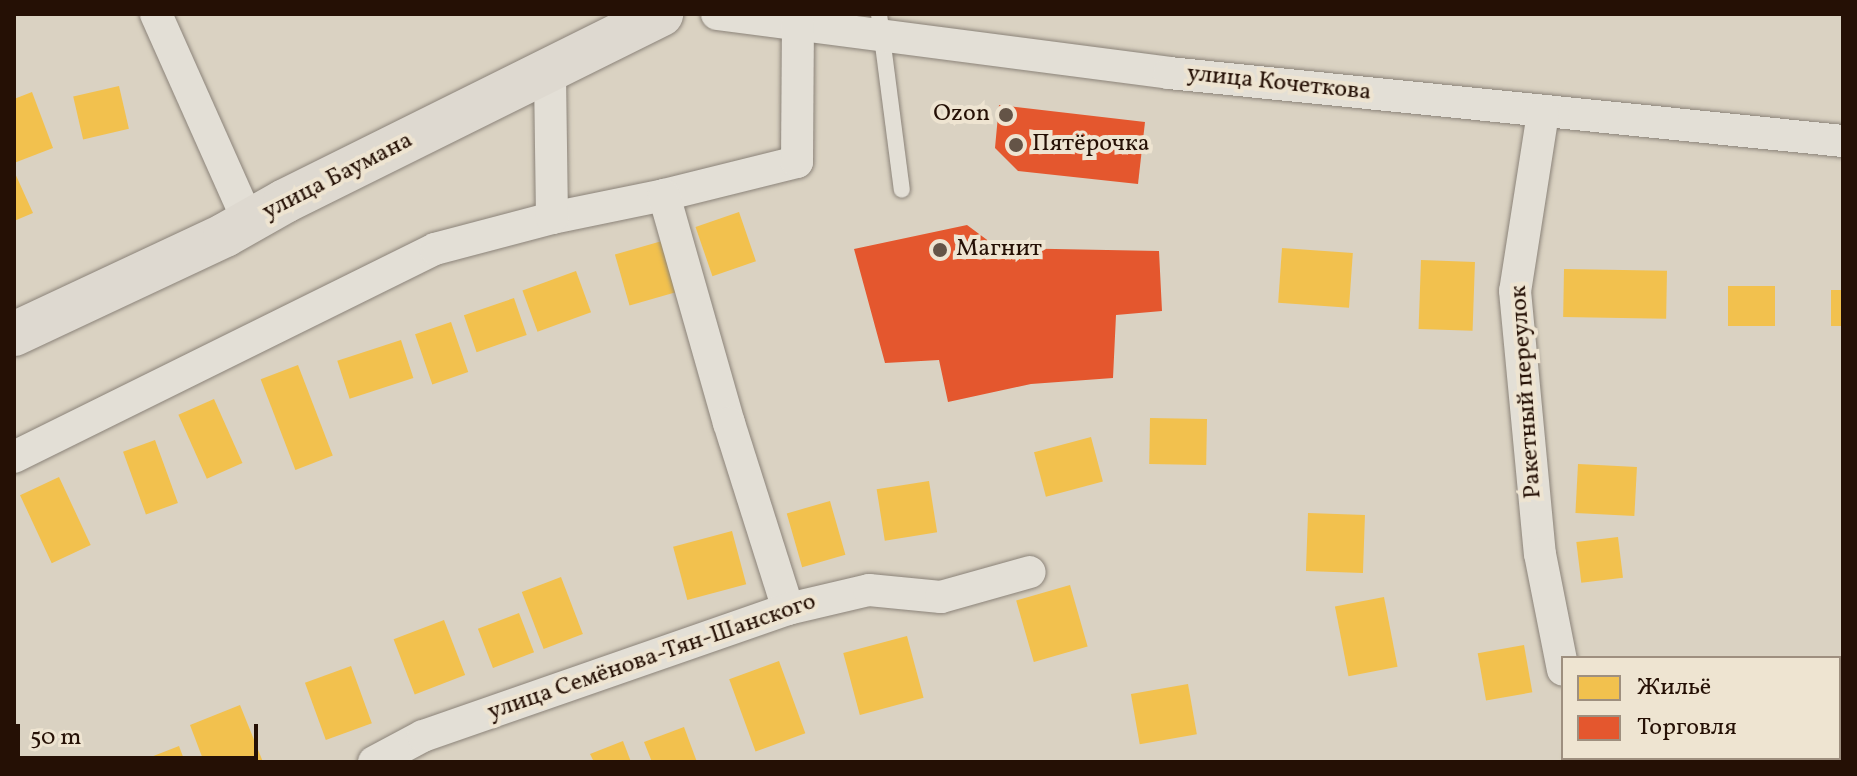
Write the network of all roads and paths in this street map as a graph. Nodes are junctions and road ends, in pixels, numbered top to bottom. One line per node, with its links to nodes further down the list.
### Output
1 (156, 14): 12 (street)
2 (661, 14): 6 (main road, улица Баумана)
3 (717, 14): 4 (street, улица Кочеткова)
4 (798, 24): 5 (street, улица Кочеткова); 10 (street)
5 (880, 24): 7 (street, улица Кочеткова); 9 (lane)
6 (550, 71): 11 (street); 12 (main road, улица Баумана)
7 (1543, 113): 8 (street, улица Кочеткова); 17 (street, Ракетный переулок)
8 (1843, 141)
9 (902, 190)
10 (664, 195): 11 (street); 16 (street)
11 (552, 218): 14 (street)
12 (249, 223): 13 (main road, улица Баумана)
13 (14, 334)
14 (14, 457)
15 (1030, 572): 16 (street, улица Семёнова-Тян-Шанского)
16 (788, 609): 18 (street, улица Семёнова-Тян-Шанского)
17 (1561, 660)
18 (374, 762)

